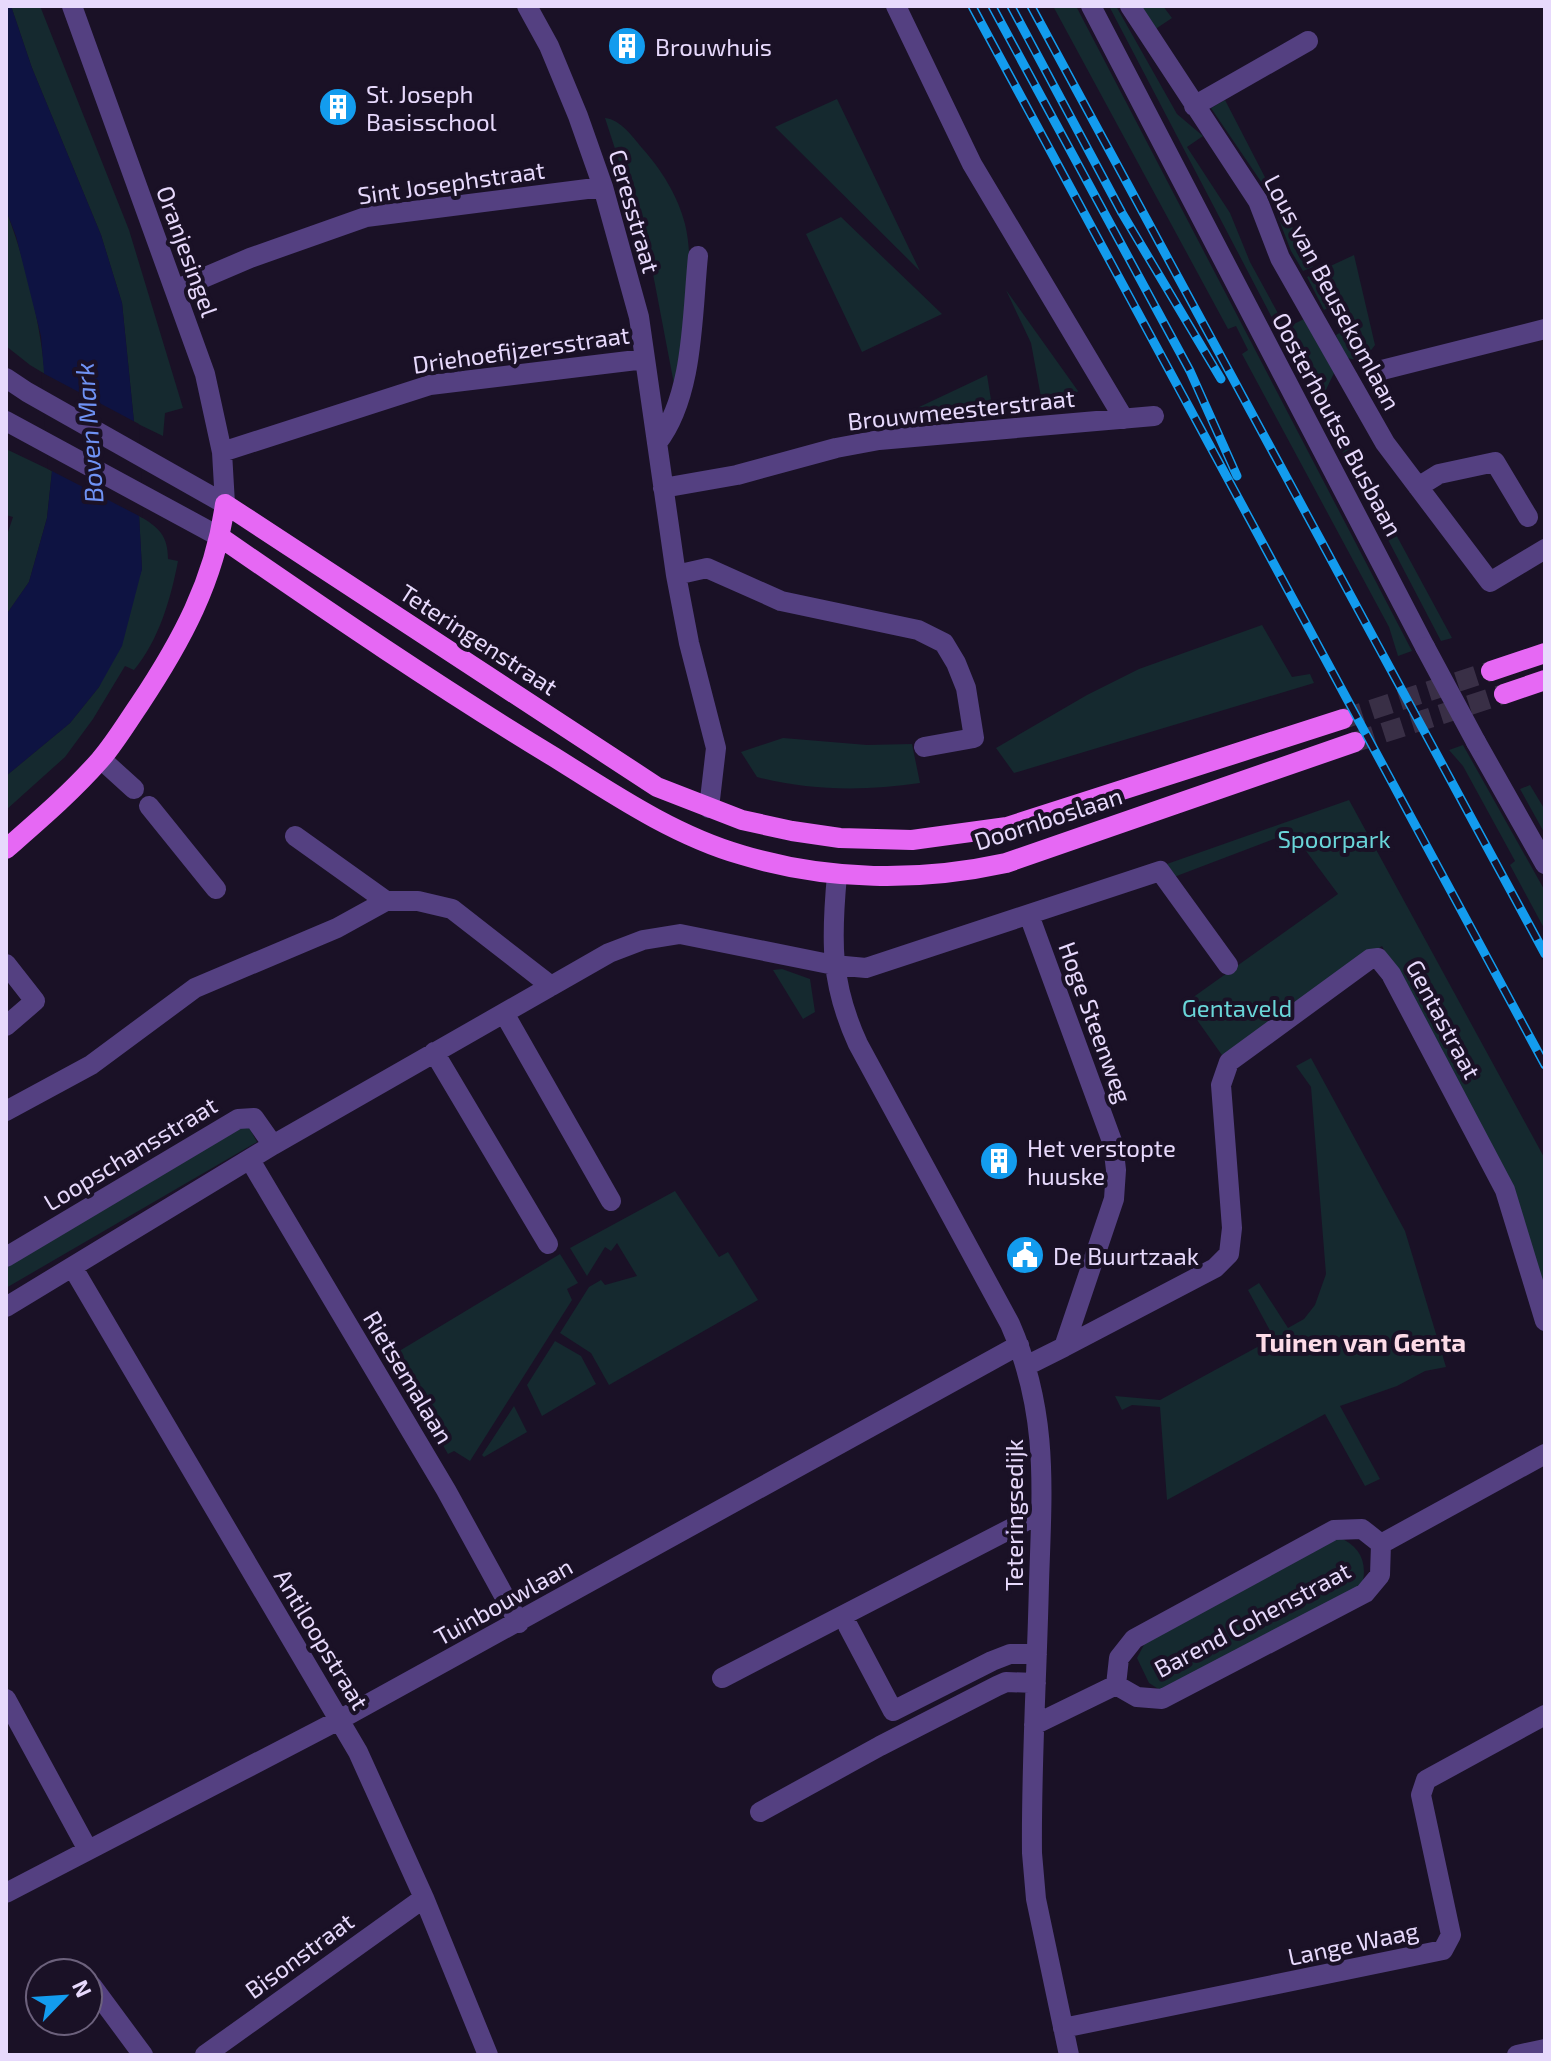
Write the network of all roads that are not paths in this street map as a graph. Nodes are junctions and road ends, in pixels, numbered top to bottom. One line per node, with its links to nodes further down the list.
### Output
1 (72, 6): 10 (street, Oranjesingel)
2 (527, 6): 8 (street, Ceresstraat)
3 (896, 6): 16 (street, Brouwmeesterstraat)
4 (1091, 6): 40 (street, Oosterhoutse Busbaan, bridge)
5 (1130, 6): 7 (street, Lous van Beusekomlaan)
6 (1308, 41): 7 (street)
7 (1194, 106): 20 (street, Lous van Beusekomlaan)
8 (603, 187): 10 (street, Sint Josephstraat); 12 (street, Ceresstraat)
9 (698, 256): 18 (street, Ceresstraat)
10 (175, 290): 19 (street, Oranjesingel)
11 (1545, 329): 13 (street)
12 (645, 359): 18 (street, Ceresstraat); 19 (street, Driehoefijzersstraat)
13 (1378, 371)
14 (6, 378): 23 (street)
15 (1154, 416): 16 (street, Brouwmeesterstraat)
16 (1124, 419): 21 (street, Brouwmeesterstraat)
17 (14, 425): 23 (street)
18 (657, 443): 21 (street, Ceresstraat)
19 (222, 452): 23 (street, Oranjesingel)
20 (1418, 487): 22 (street); 24 (street, Lous van Beusekomlaan)
21 (663, 488): 25 (street, Ceresstraat)
22 (1528, 517)
23 (223, 521): 33 (main road); 36 (main road, Teteringenstraat); 38 (main road)
24 (1545, 549)
25 (676, 575): 32 (street); 36 (street, Ceresstraat)
26 (1545, 653): 27 (main road)
27 (1491, 671)
28 (1545, 680): 29 (main road)
29 (1504, 694)
30 (1343, 719): 36 (main road, Doornboslaan)
31 (1355, 742): 41 (main road, Doornboslaan)
32 (924, 747)
33 (101, 759): 34 (street); 39 (main road)
34 (134, 789)
35 (149, 806): 42 (street)
36 (709, 808): 38 (main road)
37 (295, 836): 43 (street)
38 (702, 839): 41 (main road, Doornboslaan)
39 (6, 849)
40 (1545, 864)
41 (837, 875): 46 (street, Teteringsedijk)
42 (216, 889)
43 (386, 901): 48 (street); 52 (street)
44 (1029, 915): 46 (street); 47 (street); 62 (street, Hoge Steenweg)
45 (6, 964): 50 (street)
46 (834, 965): 48 (street); 61 (street, Teteringsedijk)
47 (1228, 965)
48 (551, 986): 49 (street)
49 (504, 1013): 51 (street); 55 (street)
50 (6, 1026)
51 (434, 1052): 53 (street); 56 (street)
52 (6, 1111)
53 (273, 1145): 54 (street); 57 (street, Loopschansstraat)
54 (250, 1160): 58 (street); 67 (street, Rietsemalaan)
55 (611, 1201)
56 (548, 1244)
57 (6, 1257)
58 (73, 1268): 59 (street); 75 (street, Antiloopstraat)
59 (6, 1307)
60 (1545, 1321): 62 (street, Gentastraat)
61 (1019, 1345): 63 (street, Teteringsedijk); 67 (street, Tuinbouwlaan)
62 (1064, 1347): 63 (street)
63 (1026, 1366): 65 (street, Teteringsedijk)
64 (1545, 1454): 66 (street)
65 (1041, 1513): 69 (street, Teteringsedijk); 70 (street)
66 (1381, 1544): 72 (street, Barend Cohenstraat); 72 (street, Barend Cohenstraat)
67 (519, 1623): 75 (street, Tuinbouwlaan)
68 (848, 1626): 69 (street)
69 (1037, 1654): 71 (street, Teteringsedijk)
70 (722, 1678)
71 (1036, 1683): 76 (street, Teteringsedijk); 77 (street)
72 (1116, 1685): 76 (street)
73 (6, 1699): 78 (street)
74 (1545, 1715): 82 (street, Lange Waag)
75 (339, 1720): 78 (street, Tuinbouwlaan); 80 (street, Antiloopstraat)
76 (1034, 1725): 82 (street, Teteringsedijk)
77 (760, 1812)
78 (88, 1850): 79 (street, Tuinbouwlaan)
79 (6, 1893)
80 (424, 1898): 85 (street, Bisonstraat); 86 (street, Antiloopstraat)
81 (104, 2002): 84 (street)
82 (1063, 2028): 87 (street, Teteringsedijk)
83 (1545, 2049): 88 (street)
84 (143, 2055)
85 (205, 2055)
86 (488, 2055)
87 (1069, 2055)
88 (1517, 2055)

